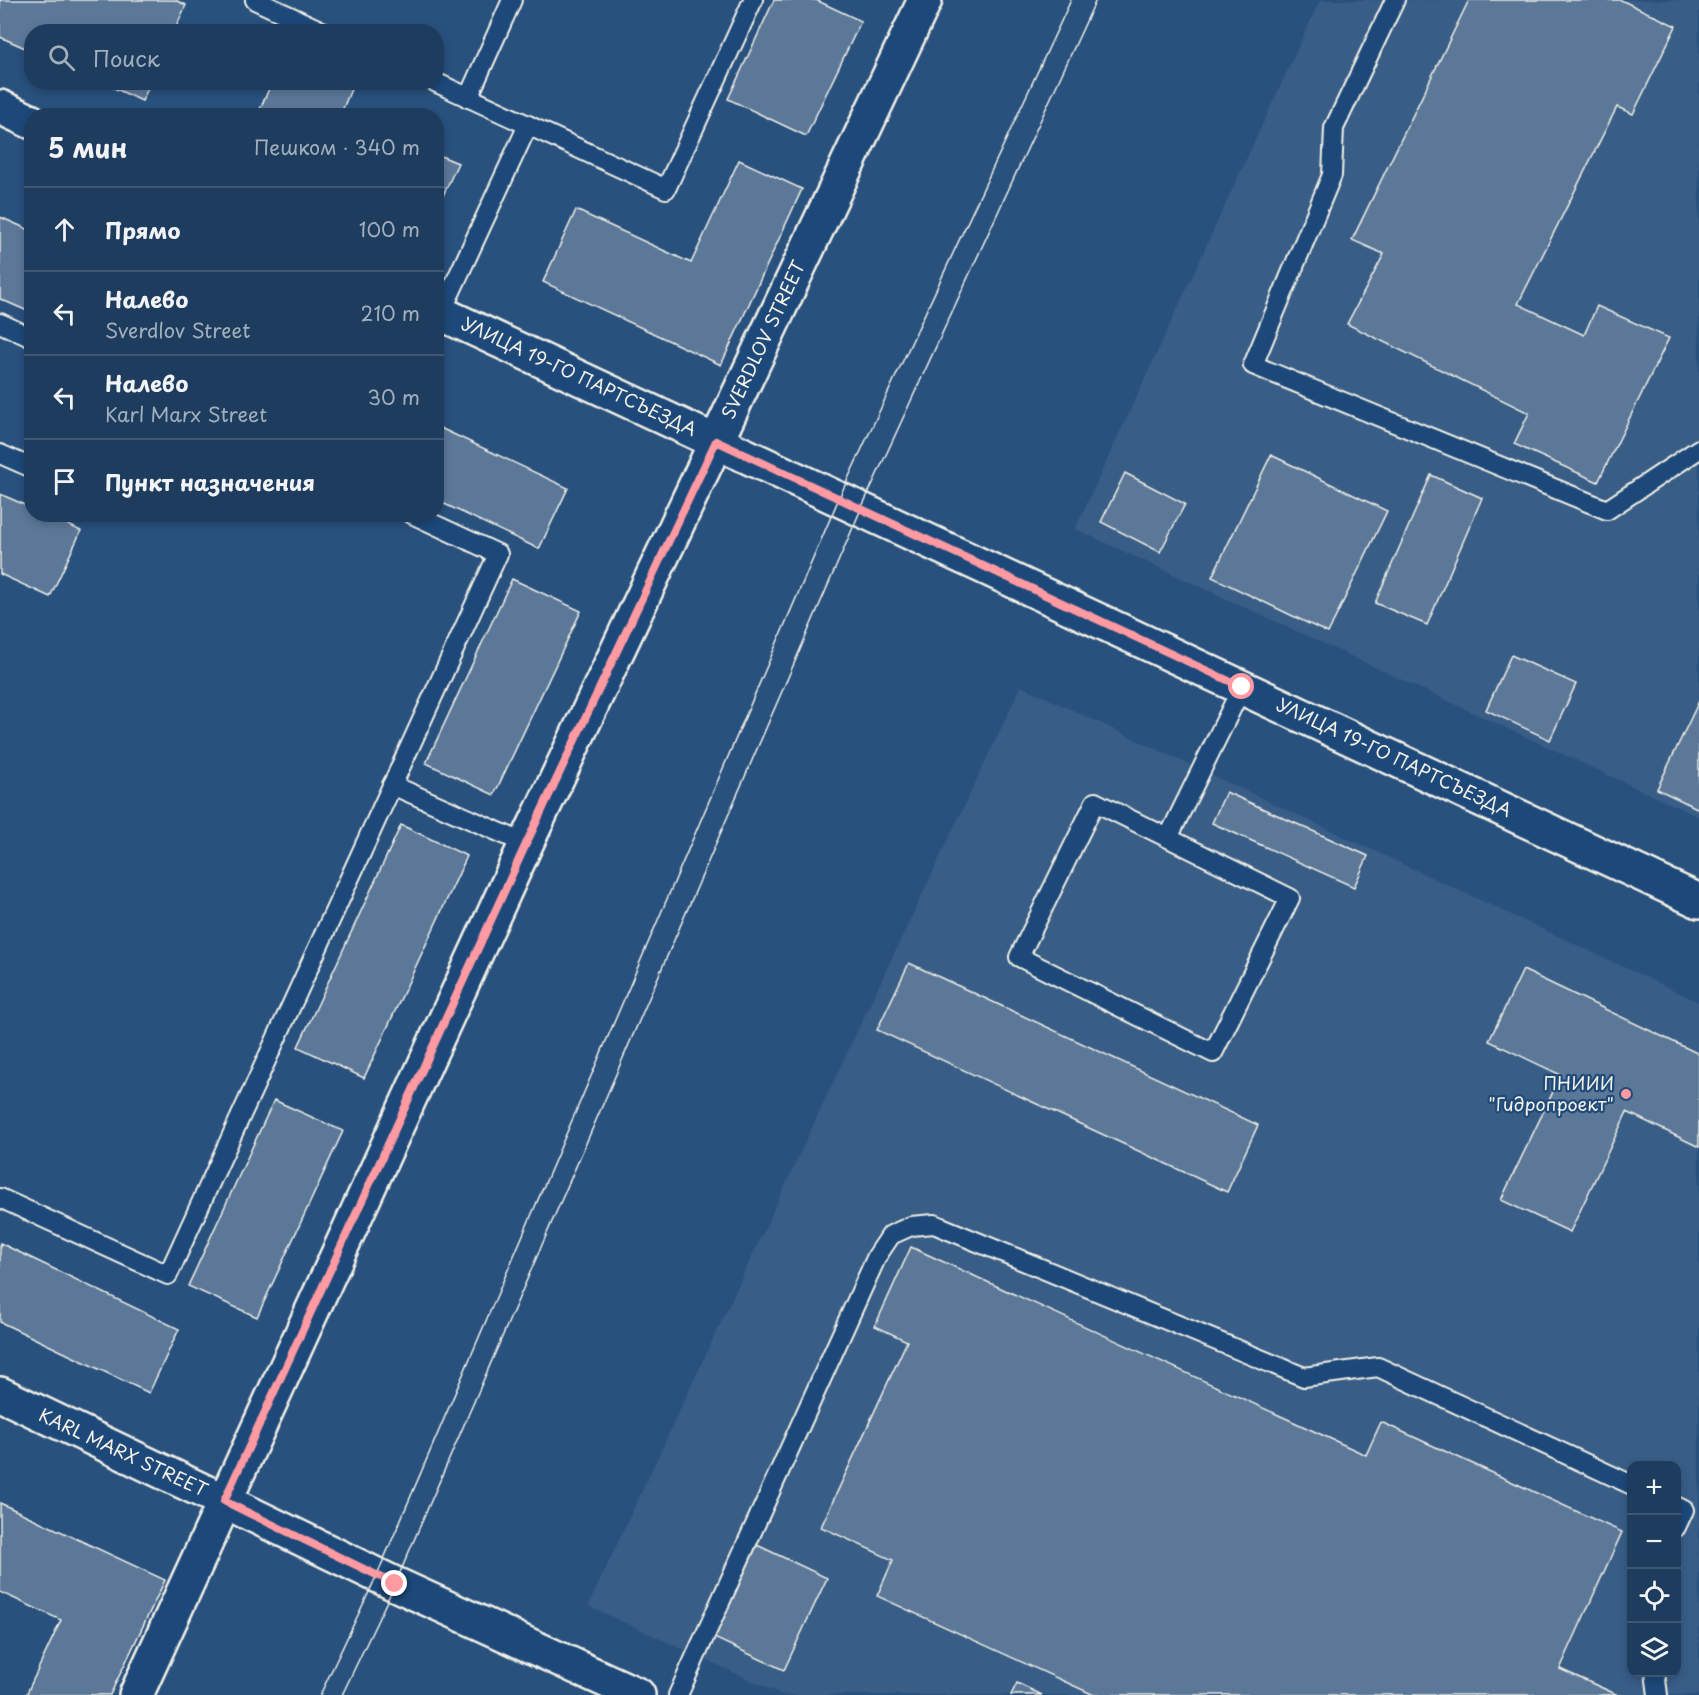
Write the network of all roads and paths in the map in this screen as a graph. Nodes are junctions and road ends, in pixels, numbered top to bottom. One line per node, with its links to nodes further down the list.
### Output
1 (255, 0): 6 (lane)
2 (512, 0): 8 (lane)
3 (753, 0): 11 (lane)
4 (925, 0): 16 (street, SVERDLOV STREET)
5 (1395, 0): 17 (lane)
6 (307, 24)
7 (444, 86): 8 (lane)
8 (468, 98): 11 (lane)
9 (0, 107): 10 (street)
10 (24, 118)
11 (528, 125): 12 (lane)
12 (444, 301)
13 (444, 314): 16 (street, УЛИЦА 19-ГО ПАРТСЪЕЗДА)
14 (0, 323): 15 (lane)
15 (24, 334)
16 (716, 441): 21 (street, УЛИЦА 19-ГО ПАРТСЪЕЗДА); 24 (street, SVERDLOV STREET)
17 (1699, 449)
18 (0, 454): 19 (lane)
19 (24, 464)
20 (429, 522): 22 (lane)
21 (1242, 687): 23 (lane); 25 (street, УЛИЦА 19-ГО ПАРТСЪЕЗДА)
22 (392, 785): 24 (lane); 26 (lane)
23 (1168, 838): 23 (lane)
24 (526, 844): 29 (street, SVERDLOV STREET)
25 (1699, 901)
26 (0, 1198)
27 (0, 1394): 29 (street, KARL MARX STREET)
28 (1627, 1483): 33 (lane)
29 (224, 1501): 31 (street, SVERDLOV STREET); 32 (street, KARL MARX STREET)
30 (1656, 1677): 34 (lane)
31 (136, 1695)
32 (635, 1695)
33 (678, 1695)
34 (1658, 1695)

